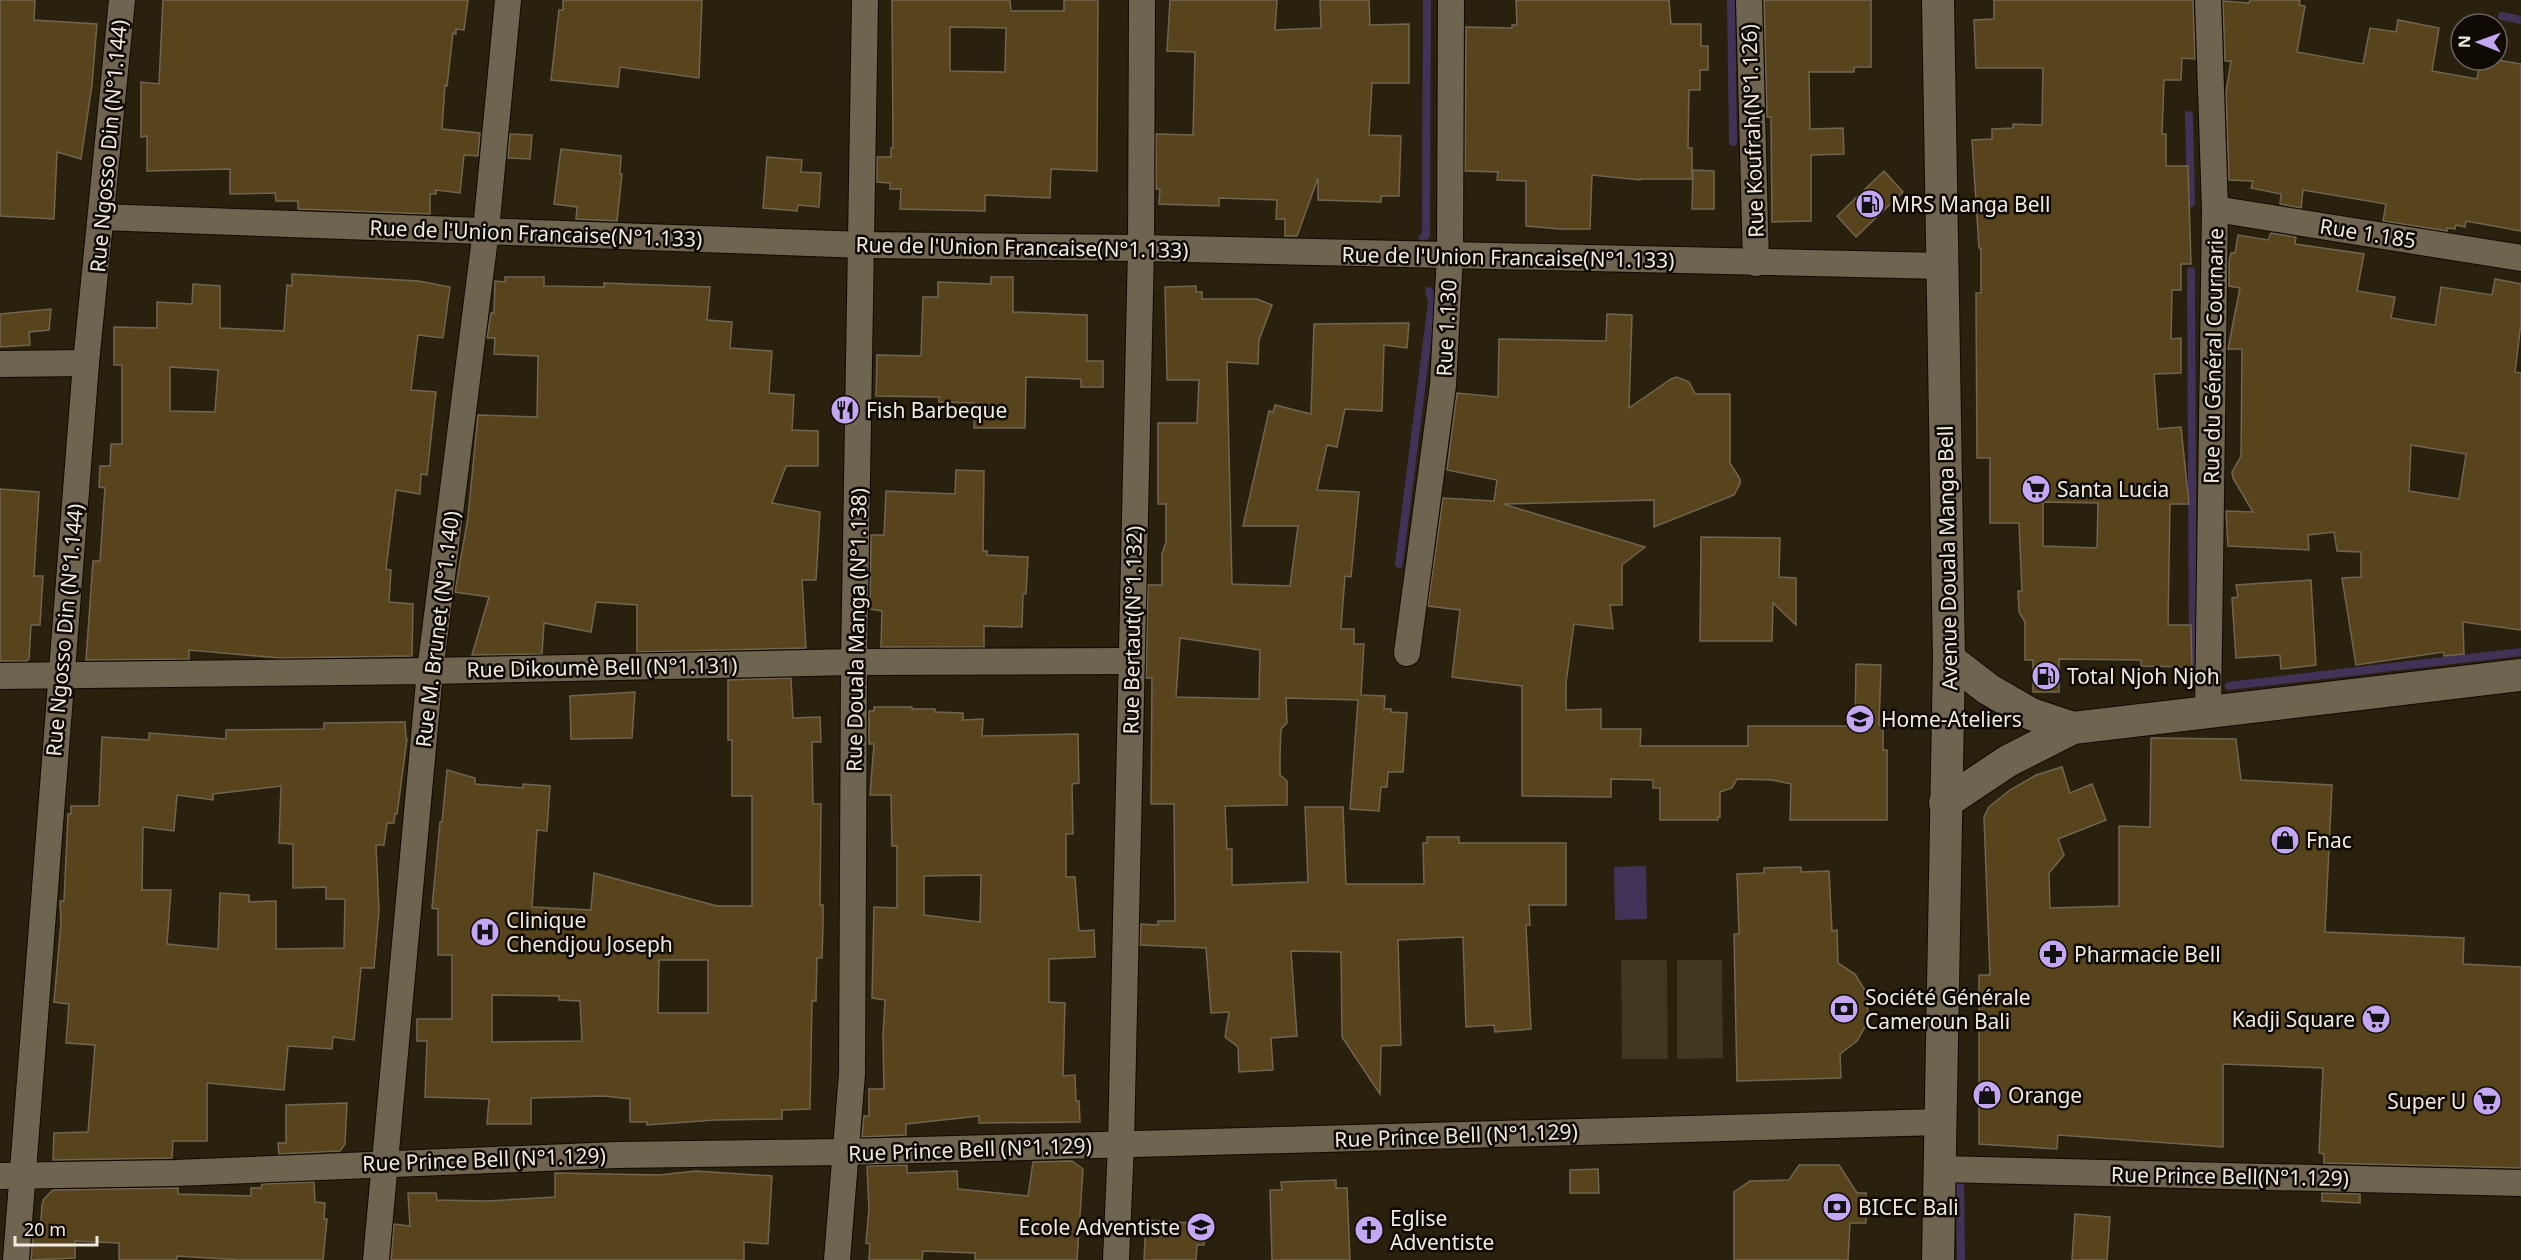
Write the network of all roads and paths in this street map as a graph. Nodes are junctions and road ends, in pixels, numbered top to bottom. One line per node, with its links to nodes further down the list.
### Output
1 (122, 0): 10 (street, Rue Ngosso Din (N°1.144))
2 (508, 0): 11 (street, Rue M. Brunet (N°1.140))
3 (865, 0): 12 (street, Rue Douala Manga (N°1.138))
4 (1142, 0): 13 (street, Rue Bertaut(N°1.132))
5 (1451, 0): 14 (street, Rue 1.130)
6 (1749, 0): 16 (street, Rue Koufrah(N°1.126))
7 (1938, 0): 17 (street, Avenue Douala Manga Bell)
8 (2208, 0): 9 (street, Rue du Général Cournarie)
9 (2214, 209): 15 (street, Rue 1.185); 28 (street, Rue du Général Cournarie)
10 (101, 217): 11 (street, Rue de l'Union Francaise(N°1.133)); 18 (street, Rue Ngosso Din (N°1.144))
11 (486, 230): 12 (street, Rue de l'Union Francaise(N°1.133)); 24 (street, Rue M. Brunet (N°1.140))
12 (863, 245): 13 (street, Rue de l'Union Francaise(N°1.133)); 23 (street, Rue Douala Manga (N°1.138))
13 (1141, 248): 14 (street, Rue de l'Union Francaise(N°1.133)); 22 (street, Rue Bertaut(N°1.132))
14 (1450, 255): 16 (street, Rue de l'Union Francaise(N°1.133)); 20 (street, Rue 1.130)
15 (2521, 258)
16 (1756, 263): 17 (street, Rue de l'Union Francaise(N°1.133))
17 (1943, 266): 21 (street, Avenue Douala Manga Bell)
18 (86, 363): 19 (street); 27 (street, Rue Ngosso Din (N°1.144))
19 (0, 364)
20 (1407, 653)
21 (1949, 659): 29 (street); 30 (street, Avenue Douala Manga Bell)
22 (1132, 661): 23 (street, Rue Dikoumè Bell (N°1.131)); 32 (street, Rue Bertaut(N°1.132))
23 (854, 662): 24 (street, Rue Dikoumè Bell (N°1.131)); 33 (street, Rue Douala Manga (N°1.138))
24 (430, 671): 27 (street, Rue Dikoumè Bell (N°1.131)); 34 (street, Rue M. Brunet (N°1.140))
25 (2521, 675): 28 (street)
26 (0, 676): 27 (street, Rue Dikoumè Bell (N°1.131))
27 (60, 676): 36 (street, Rue Ngosso Din (N°1.144))
28 (2208, 712): 29 (street)
29 (2073, 728): 30 (street)
30 (1945, 803): 31 (street, Avenue Douala Manga Bell)
31 (1940, 1122): 32 (street, Rue Prince Bell (N°1.129)); 35 (street, Avenue Douala Manga Bell)
32 (1122, 1144): 33 (street, Rue Prince Bell (N°1.129)); 41 (street, Rue Bertaut(N°1.132))
33 (846, 1152): 34 (street, Rue Prince Bell (N°1.129)); 40 (street, Rue Douala Manga (N°1.138))
34 (386, 1163): 36 (street, Rue Prince Bell (N°1.129)); 39 (street, Rue M. Brunet (N°1.140))
35 (1939, 1169): 37 (street, Rue Prince Bell(N°1.129)); 42 (street, Avenue Douala Manga Bell)
36 (11, 1176): 38 (street, Rue Ngosso Din (N°1.144))
37 (2521, 1183)
38 (16, 1260)
39 (376, 1260)
40 (837, 1260)
41 (1116, 1260)
42 (1938, 1260)

